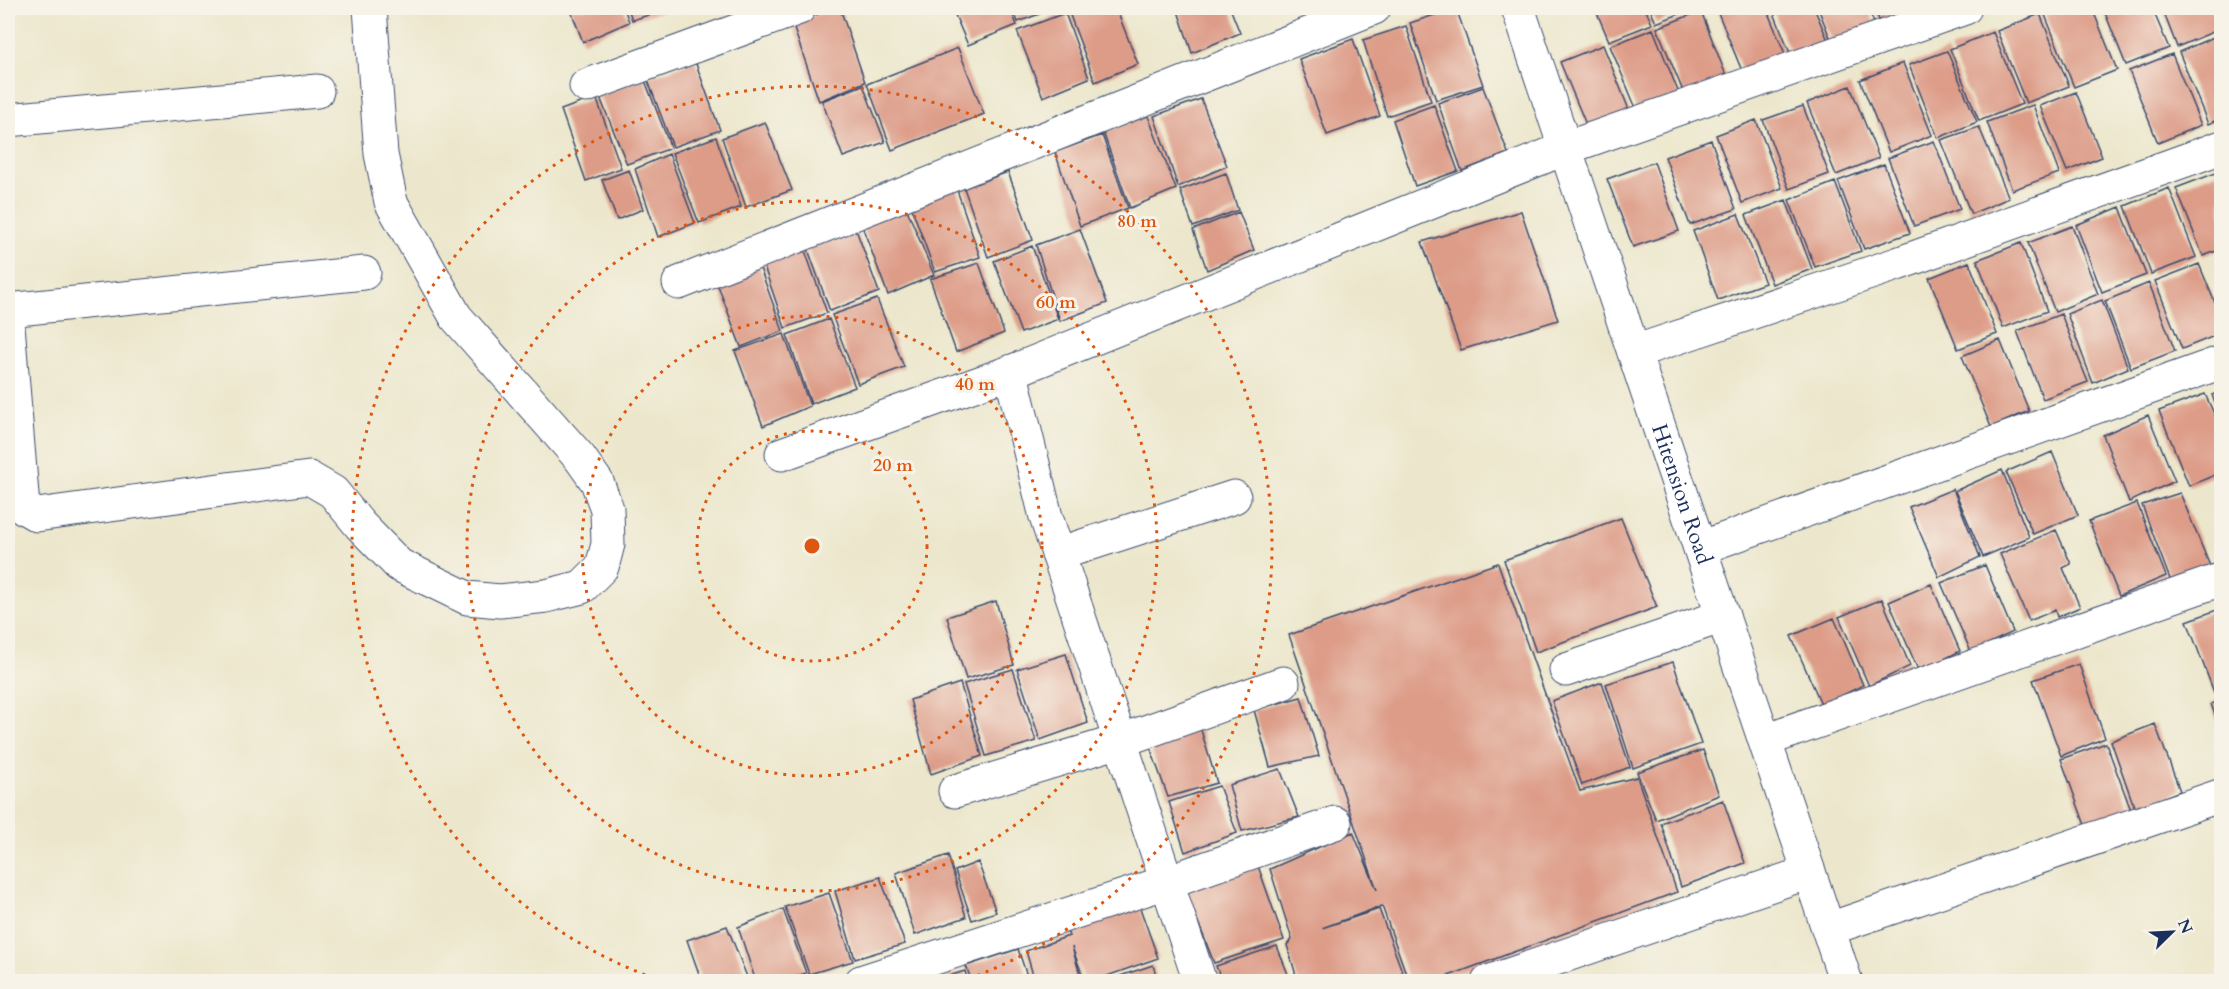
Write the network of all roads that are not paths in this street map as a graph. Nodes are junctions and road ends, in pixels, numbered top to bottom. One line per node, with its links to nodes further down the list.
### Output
1 (370, 8): 14 (street)
2 (799, 8): 6 (street)
3 (1374, 8): 12 (street)
4 (1518, 8): 10 (street, Hitension Road)
5 (1965, 8): 10 (street)
6 (586, 86)
7 (317, 91): 8 (street)
8 (8, 120)
9 (2222, 147): 15 (street)
10 (1566, 148): 15 (street, Hitension Road); 17 (street)
11 (364, 273): 13 (street)
12 (680, 283)
13 (8, 310)
14 (8, 325)
15 (1634, 352): 20 (street, Hitension Road)
16 (2222, 362): 20 (street)
17 (1013, 371): 18 (street); 21 (street)
18 (782, 454)
19 (1234, 497): 21 (street)
20 (1700, 548): 23 (street, Hitension Road)
21 (1058, 554): 27 (street)
22 (2222, 579): 26 (street)
23 (1723, 616): 24 (street); 26 (street, Hitension Road)
24 (1566, 670)
25 (1283, 683): 27 (street)
26 (1765, 740): 31 (street, Hitension Road)
27 (1120, 741): 28 (street); 32 (street)
28 (955, 791)
29 (2222, 795): 33 (street)
30 (1335, 822): 32 (street)
31 (1809, 872): 33 (street, Hitension Road); 36 (street)
32 (1167, 882): 34 (street); 35 (street)
33 (1828, 929): 37 (street, Hitension Road)
34 (861, 981)
35 (1200, 981)
36 (1488, 981)
37 (1846, 981)

